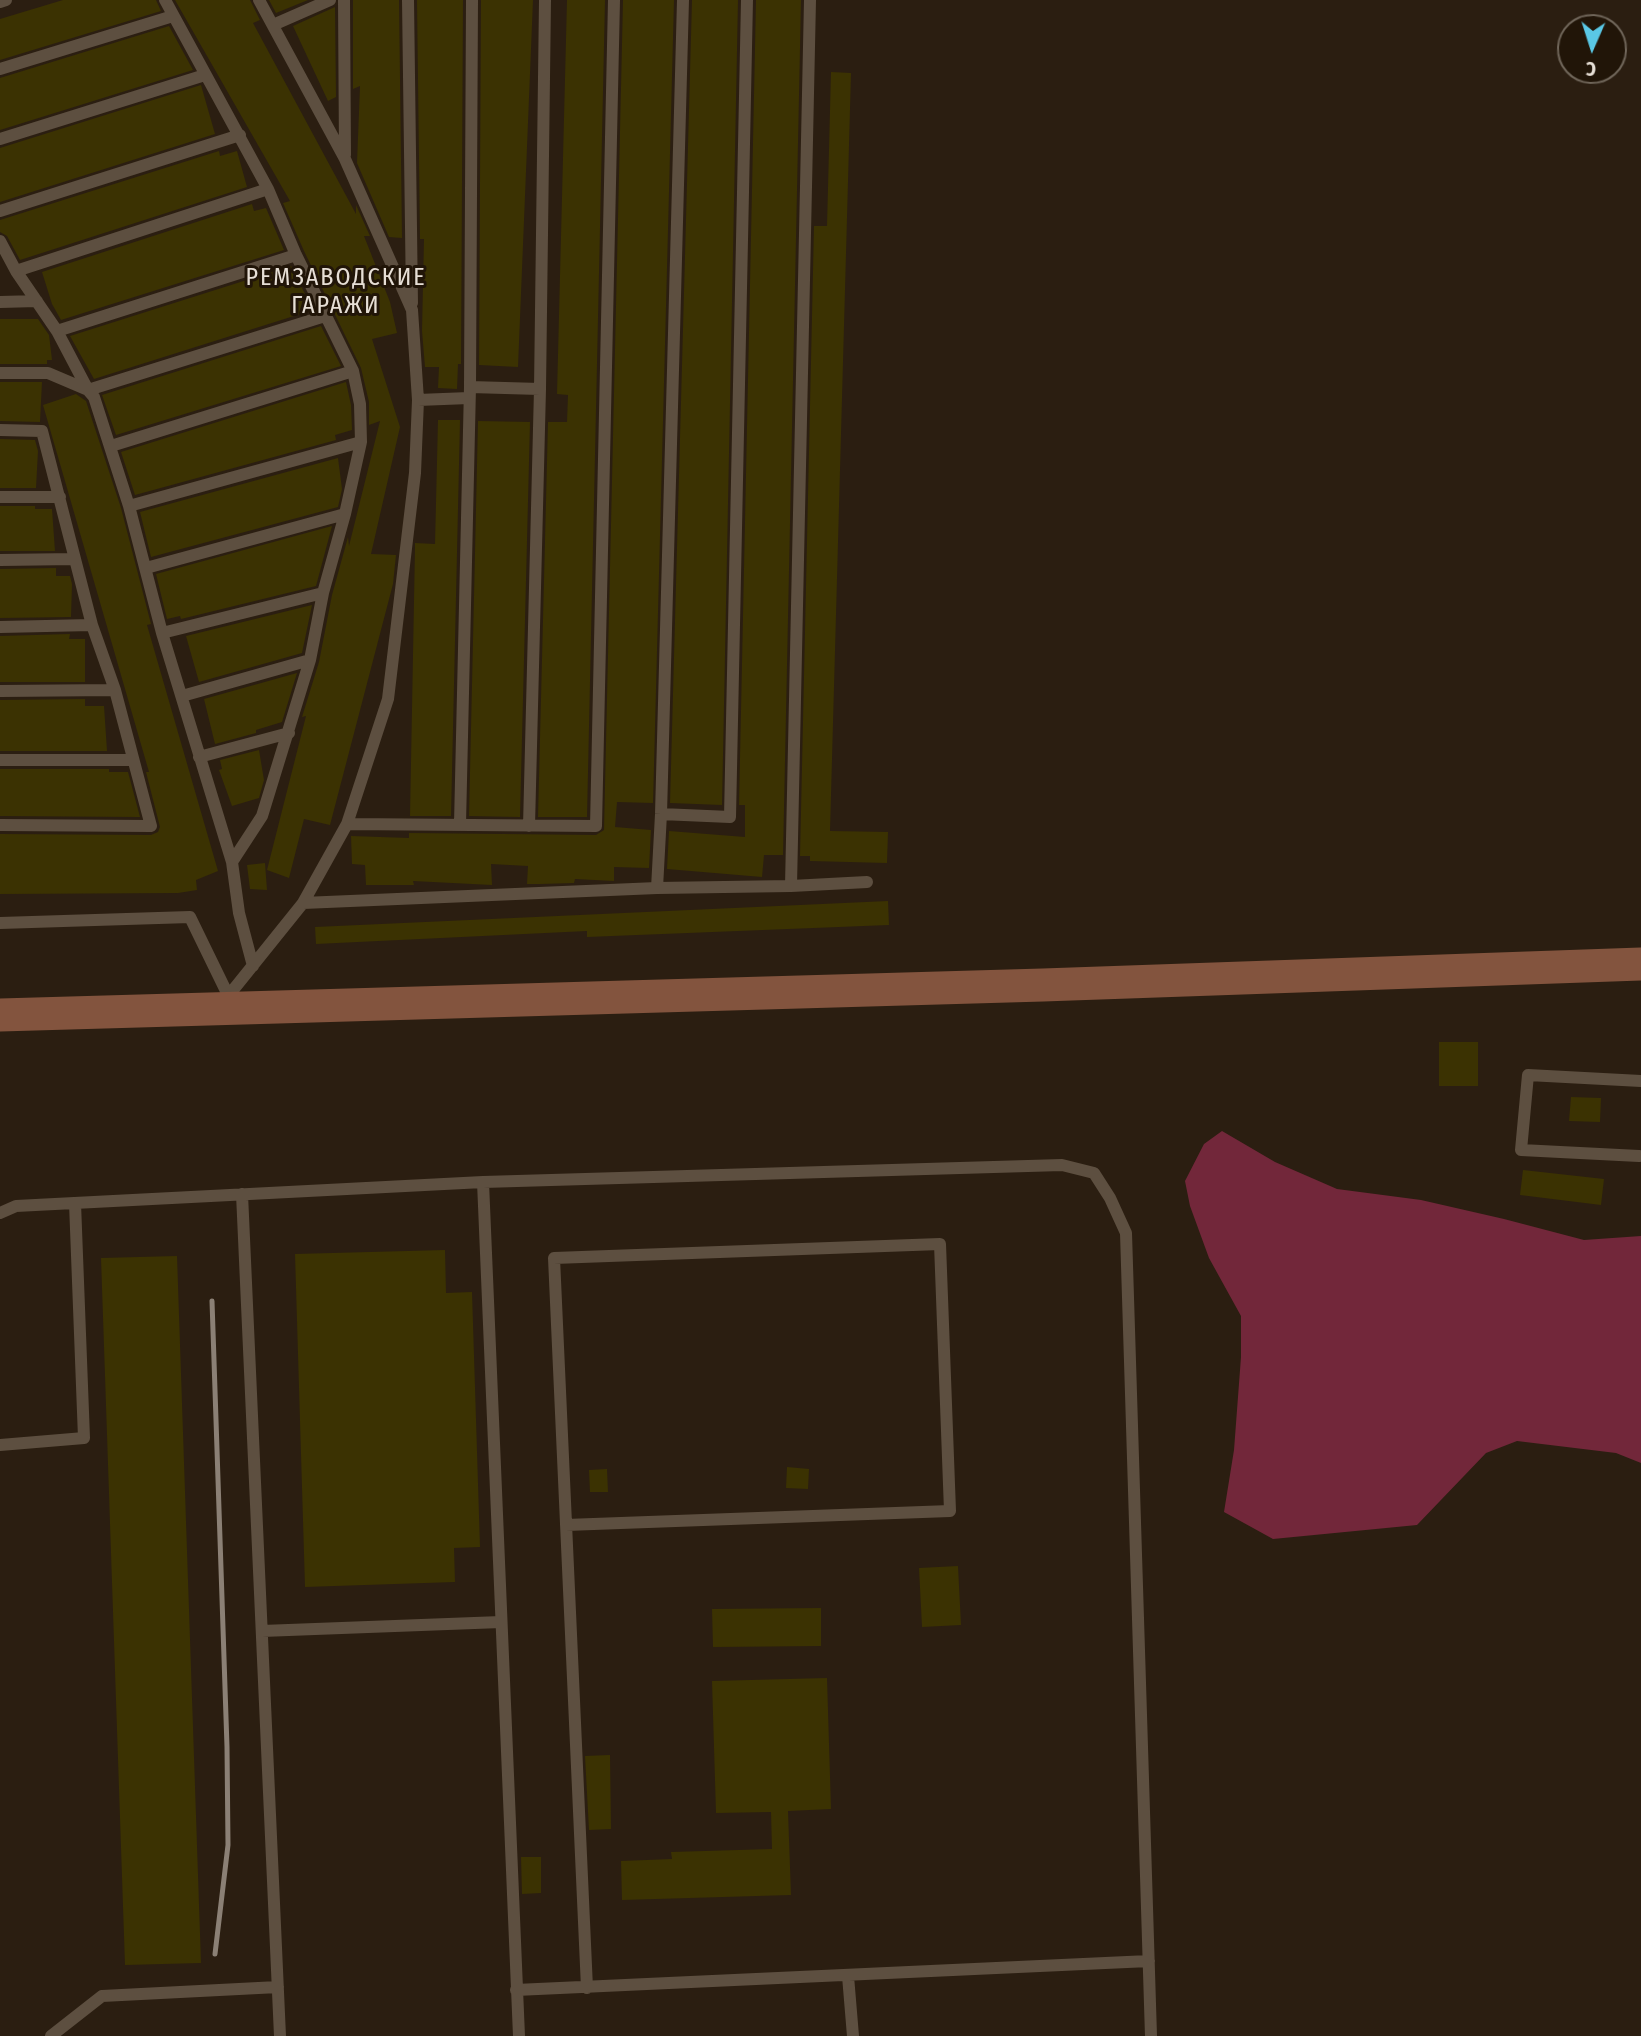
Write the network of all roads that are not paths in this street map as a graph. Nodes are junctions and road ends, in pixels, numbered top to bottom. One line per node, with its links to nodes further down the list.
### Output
1 (6, 0): 13 (lane)
2 (164, 0): 14 (lane)
3 (259, 0): 15 (lane)
4 (330, 0): 15 (lane)
5 (344, 0): 20 (lane)
6 (408, 0): 28 (lane)
7 (472, 0): 35 (lane)
8 (545, 0): 33 (lane)
9 (614, 0): 63 (lane)
10 (683, 0): 59 (lane)
11 (747, 0): 59 (lane)
12 (810, 0): 66 (lane)
13 (0, 2)
14 (173, 16): 16 (lane); 17 (lane)
15 (273, 25): 20 (lane)
16 (0, 69)
17 (205, 75): 18 (lane); 19 (lane)
18 (240, 135): 21 (lane); 22 (lane)
19 (0, 139)
20 (345, 159): 28 (lane)
21 (268, 189): 24 (lane); 25 (lane)
22 (0, 211)
23 (0, 242): 25 (lane)
24 (296, 255): 29 (lane); 30 (lane)
25 (16, 271): 26 (lane)
26 (37, 301): 27 (lane); 30 (lane)
27 (0, 302)
28 (412, 310): 36 (lane)
29 (325, 316): 31 (lane); 34 (lane)
30 (57, 331): 34 (lane)
31 (353, 371): 38 (lane); 39 (lane)
32 (0, 373): 34 (lane)
33 (540, 389): 35 (lane); 63 (lane)
34 (88, 390): 39 (lane)
35 (469, 392): 36 (lane); 61 (lane)
36 (418, 400): 60 (lane)
37 (0, 430): 41 (lane)
38 (361, 442): 42 (lane); 43 (lane)
39 (111, 446): 42 (lane)
40 (0, 497): 41 (lane)
41 (60, 497): 44 (lane)
42 (129, 506): 46 (lane)
43 (345, 514): 46 (lane); 47 (lane)
44 (75, 559): 45 (lane); 48 (lane)
45 (0, 560)
46 (146, 568): 50 (lane)
47 (323, 593): 50 (lane); 51 (lane)
48 (92, 625): 49 (lane); 52 (lane)
49 (0, 626)
50 (162, 633): 54 (lane)
51 (310, 660): 54 (lane); 55 (lane)
52 (114, 690): 53 (lane); 58 (lane)
53 (0, 691)
54 (182, 696): 56 (lane)
55 (289, 733): 56 (lane); 64 (lane)
56 (199, 757): 64 (lane)
57 (0, 760): 58 (lane)
58 (133, 760): 62 (lane)
59 (661, 814): 67 (lane)
60 (347, 824): 61 (lane); 68 (lane)
61 (460, 824): 63 (lane)
62 (0, 825)
63 (529, 826)
64 (233, 862): 71 (lane)
65 (867, 882): 66 (lane)
66 (790, 886): 67 (lane)
67 (657, 888): 68 (lane)
68 (303, 903): 71 (lane)
69 (0, 923): 72 (lane)
70 (1641, 964): 72 (street)
71 (253, 966): 72 (lane)
72 (223, 1002): 73 (street)
73 (0, 1016)
74 (1641, 1081): 75 (lane)
75 (1639, 1156)
76 (483, 1182): 77 (lane); 82 (lane); 84 (lane)
77 (242, 1194): 78 (lane); 83 (lane)
78 (75, 1203): 79 (lane); 80 (lane)
79 (0, 1213)
80 (0, 1445)
81 (566, 1525): 81 (lane); 87 (lane)
82 (501, 1622): 83 (lane); 88 (lane)
83 (262, 1631): 86 (lane)
84 (1149, 1961): 85 (lane); 93 (lane)
85 (848, 1976): 87 (lane); 92 (lane)
86 (278, 1987): 89 (lane); 90 (lane)
87 (587, 1988): 88 (lane)
88 (516, 1990): 91 (lane)
89 (51, 2036)
90 (281, 2036)
91 (519, 2036)
92 (853, 2036)
93 (1151, 2036)

